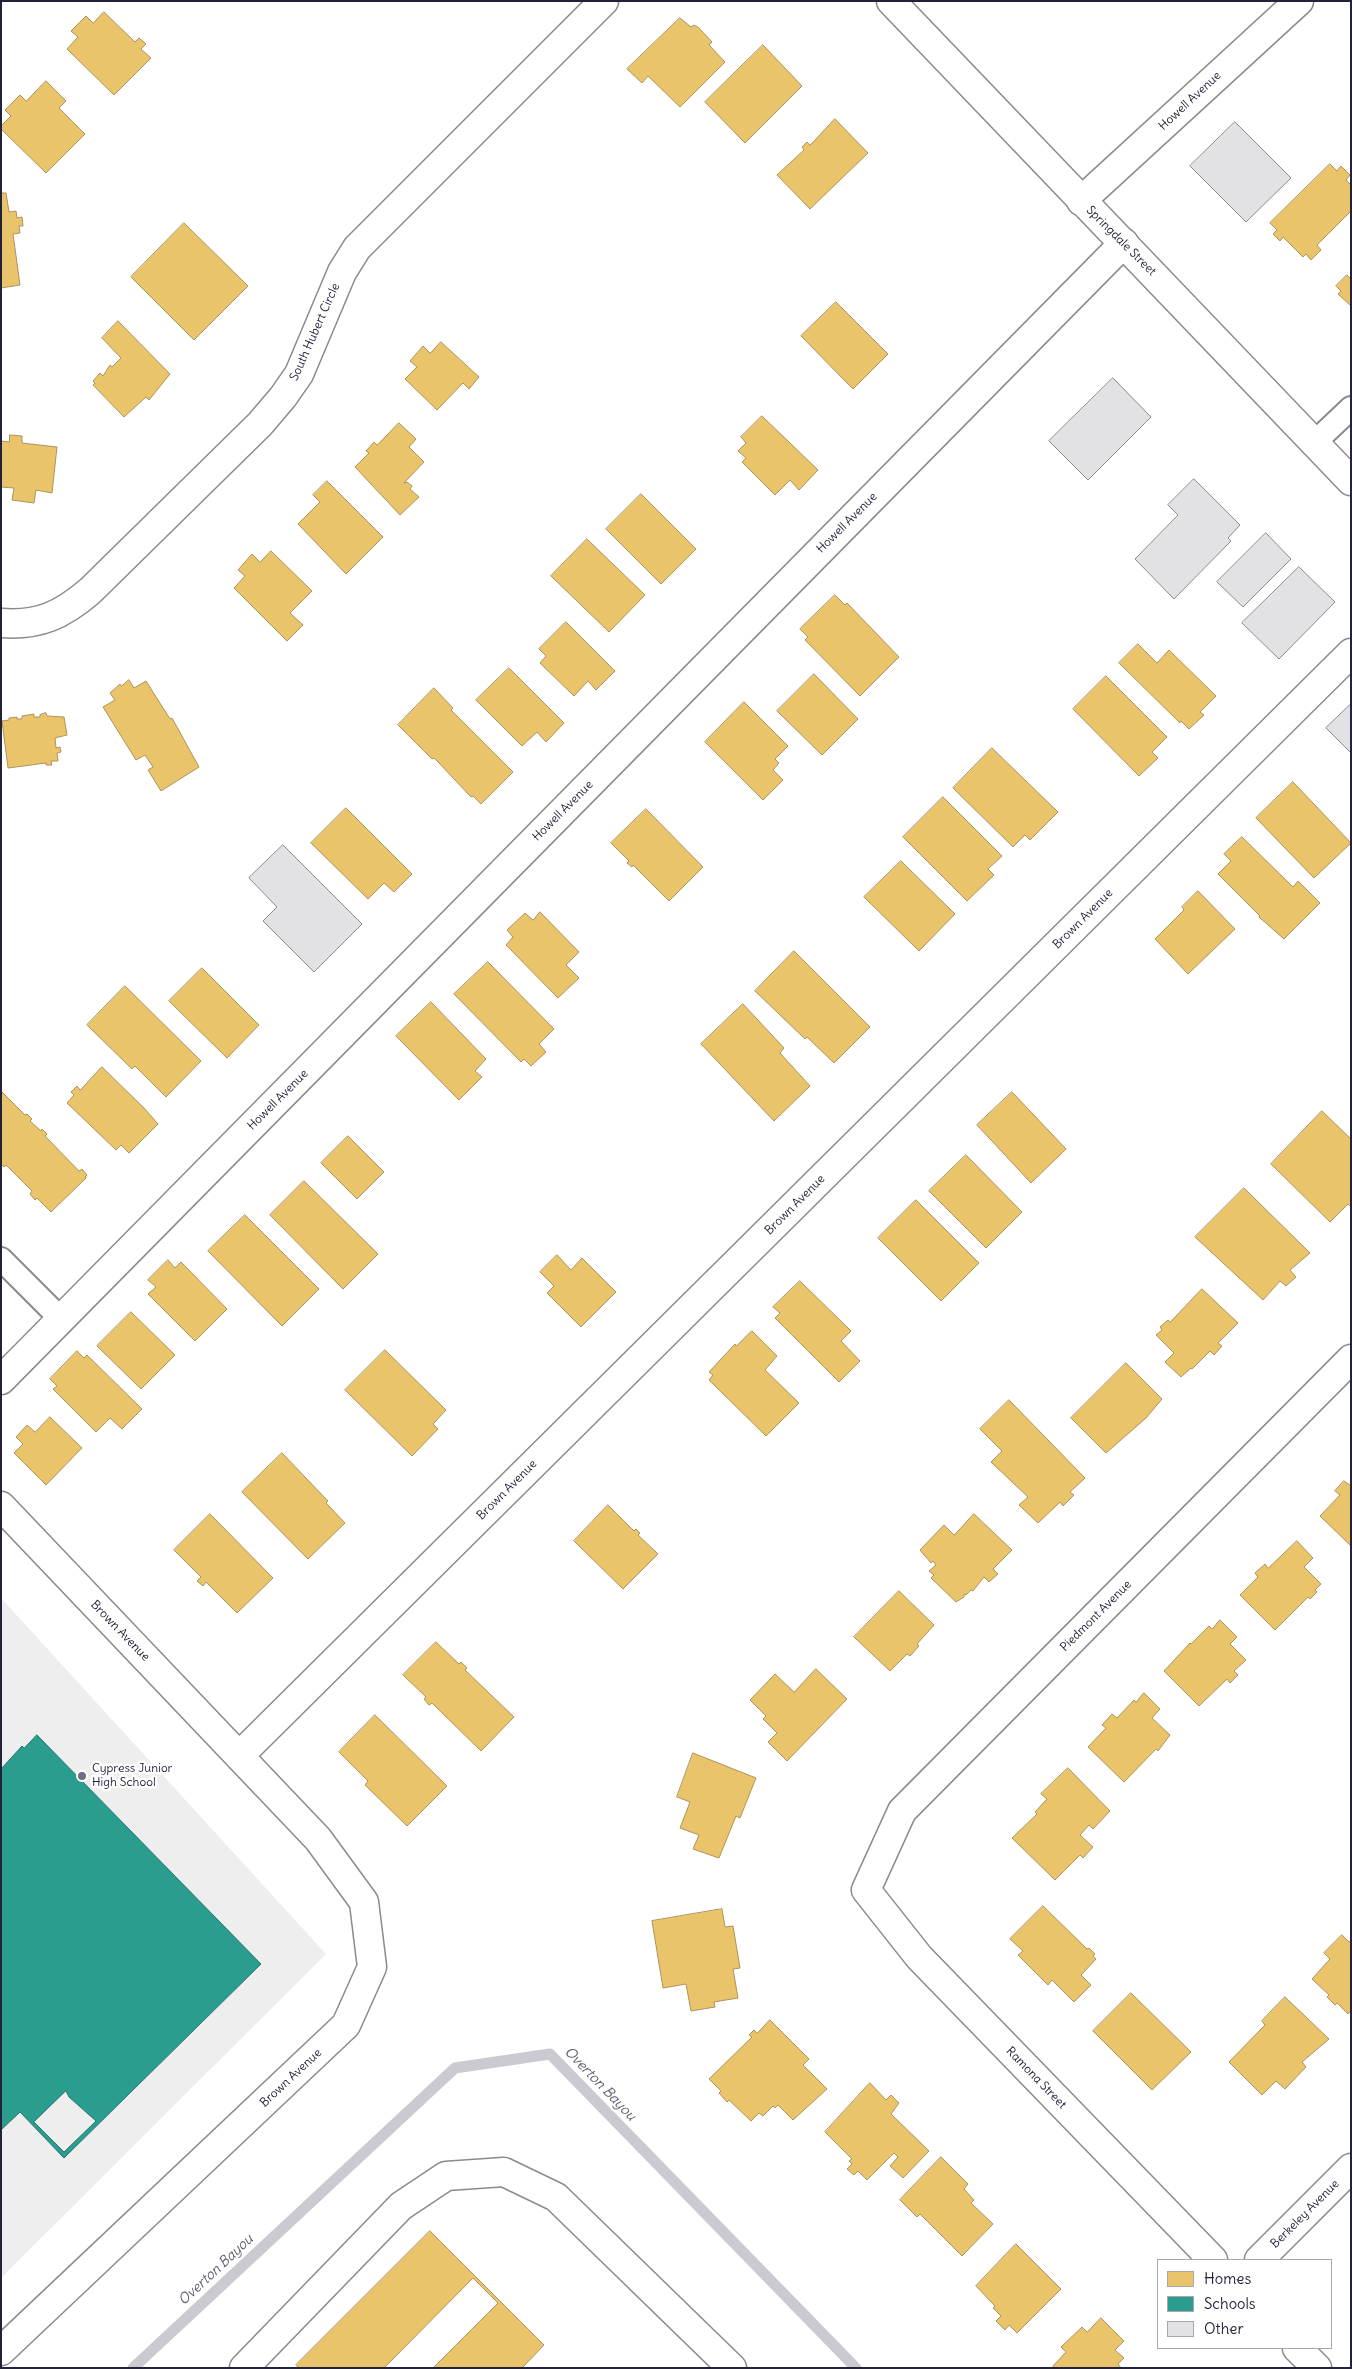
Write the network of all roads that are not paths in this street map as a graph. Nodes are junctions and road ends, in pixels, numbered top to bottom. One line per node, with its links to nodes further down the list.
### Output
1 (604, 1): 9 (street, South Hubert Circle)
2 (891, 1): 4 (street, Springdale Street)
3 (1299, 1): 4 (street, Howell Avenue)
4 (1081, 201): 5 (street, Springdale Street)
5 (1124, 243): 7 (street, Springdale Street); 12 (street, Howell Avenue)
6 (1351, 408): 7 (lane)
7 (1314, 442): 8 (street, Springdale Street)
8 (1351, 481)
9 (1, 623)
10 (1351, 654): 16 (street, Brown Avenue)
11 (1, 1259): 12 (lane)
12 (61, 1319): 14 (street, Howell Avenue)
13 (1351, 1359): 17 (street, Piedmont Avenue)
14 (1, 1380)
15 (1, 1506): 16 (street, Brown Avenue)
16 (239, 1756): 22 (street, Brown Avenue)
17 (866, 1890): 19 (street, Ramona Street)
18 (1351, 2168): 20 (street, Berkeley Avenue)
19 (1212, 2259)
20 (1260, 2259)
21 (1298, 2349): 25 (street)
22 (1, 2351)
23 (244, 2368): 24 (street)
24 (732, 2368)
25 (1317, 2368)

